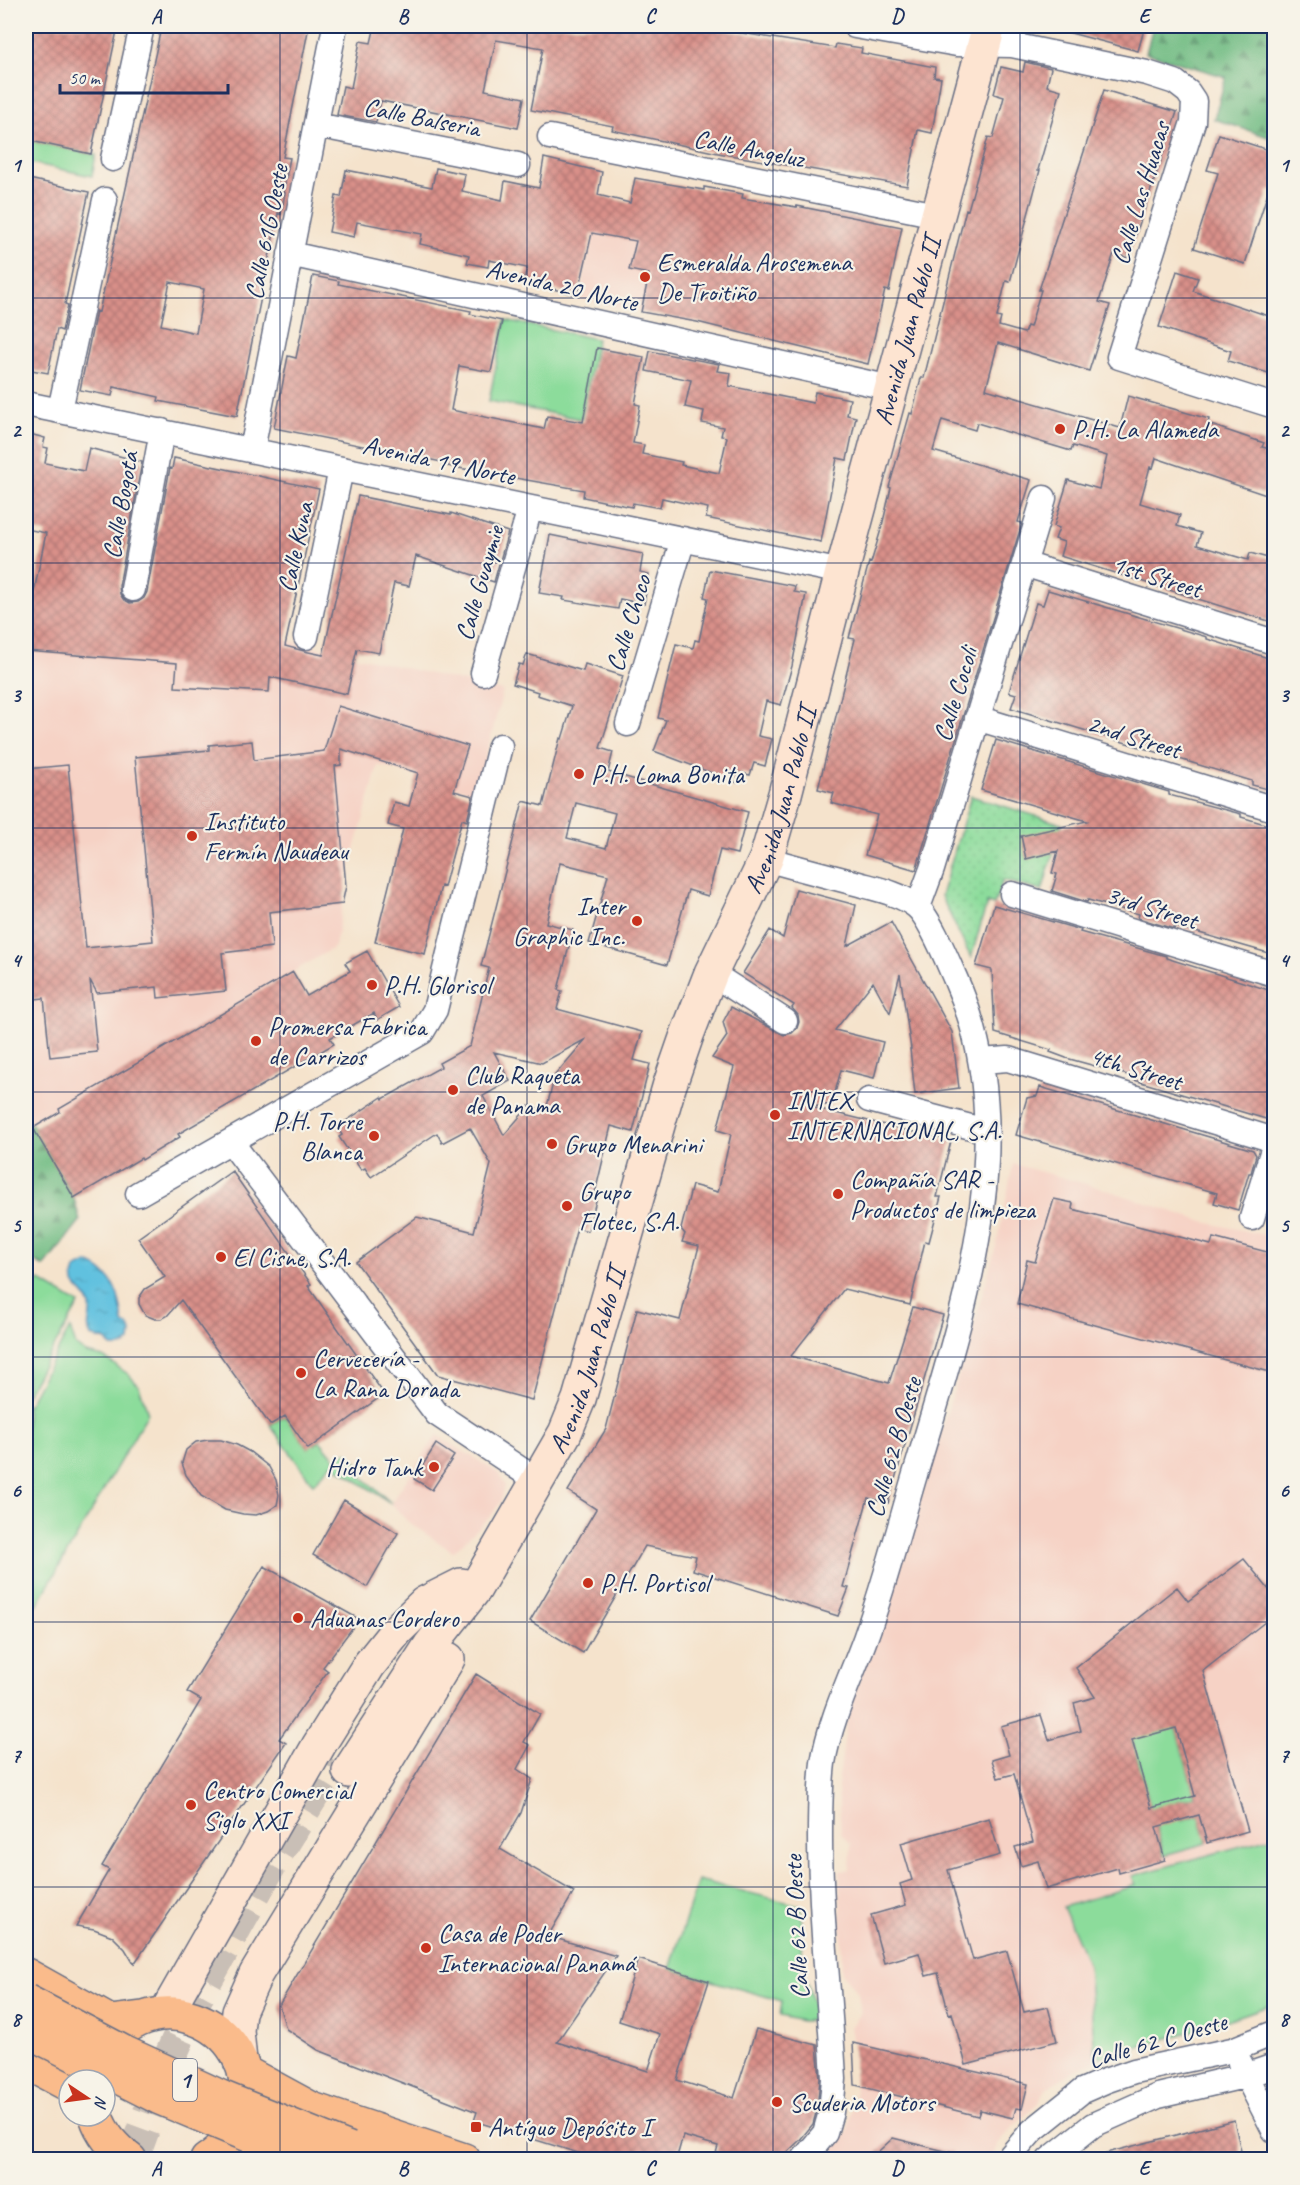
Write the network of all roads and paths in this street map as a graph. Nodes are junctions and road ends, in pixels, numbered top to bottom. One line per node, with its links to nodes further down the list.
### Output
1 (142, 26): 7 (street)
2 (335, 26): 5 (street, Calle 61G Oeste)
3 (855, 26): 4 (street)
4 (987, 35): 10 (main road, Avenida Juan Pablo II); 14 (street, Calle Las Huacas)
5 (315, 125): 8 (street, Calle Balseria); 11 (street, Calle 61G Oeste)
6 (550, 137): 10 (street, Calle Angeluz)
7 (113, 159)
8 (518, 165)
9 (105, 200): 15 (street)
10 (937, 215): 12 (main road, Avenida Juan Pablo II)
11 (290, 254): 12 (street, Avenida 20 Norte); 17 (street, Calle 61G Oeste)
12 (891, 388): 23 (main road, Avenida Juan Pablo II)
13 (26, 404): 15 (street, Avenida 19 Norte)
14 (1275, 406)
15 (60, 410): 16 (street, Avenida 19 Norte)
16 (162, 431): 17 (street, Avenida 19 Norte); 24 (street, Calle Bogotá)
17 (252, 450): 18 (street, Avenida 19 Norte)
18 (341, 468): 20 (street, Avenida 19 Norte); 25 (street, Calle Kuna)
19 (1044, 498): 22 (street, Calle Cocoli)
20 (530, 508): 21 (street, Avenida 19 Norte); 27 (street, Calle Guaymie)
21 (683, 539): 23 (street, Avenida 19 Norte); 29 (street, Calle Choco)
22 (1024, 564): 26 (street, 1st Street); 28 (street, Calle Cocoli)
23 (842, 572): 32 (main road, Avenida Juan Pablo II)
24 (133, 589)
25 (306, 638)
26 (1275, 642)
27 (483, 674)
28 (977, 718): 31 (street, 2nd Street); 34 (street, Calle Cocoli)
29 (628, 724)
30 (500, 746): 42 (street)
31 (1275, 809)
32 (766, 859): 34 (street); 35 (main road, Avenida Juan Pablo II)
33 (1012, 894): 36 (street, 3rd Street)
34 (918, 907): 38 (street, Calle 62 B Oeste)
35 (711, 973): 37 (street); 46 (main road, Avenida Juan Pablo II)
36 (1275, 974)
37 (785, 1021)
38 (981, 1060): 40 (street, Calle 62 B Oeste); 41 (street, 4th Street)
39 (869, 1100): 40 (street)
40 (986, 1131): 71 (street, Calle 62 B Oeste)
41 (1275, 1140)
42 (231, 1142): 44 (street); 46 (street)
43 (1275, 1146): 45 (street)
44 (138, 1194)
45 (1252, 1218)
46 (538, 1480): 47 (main road, Avenida Juan Pablo II)
47 (468, 1587): 48 (main road, Avenida Juan Pablo II); 52 (main road); 59 (main road)
48 (341, 1766)
49 (26, 1975): 52 (main road)
50 (26, 1982): 53 (main road)
51 (26, 2001): 65 (main road, 1, bridge)
52 (154, 2016): 59 (main road); 60 (main road)
53 (26, 2026)
54 (26, 2030): 68 (main road, 1, bridge)
55 (1275, 2033): 56 (street, Calle 62 C Oeste)
56 (1233, 2050): 61 (street); 72 (street, Calle 62 C Oeste)
57 (26, 2062): 62 (main road)
58 (1275, 2066): 61 (street, Calle 62 C Oeste)
59 (242, 2067): 65 (main road); 67 (main road)
60 (96, 2068)
61 (1248, 2075): 64 (street); 73 (street, Calle 62 C Oeste)
62 (57, 2079)
63 (100, 2128): 66 (main road)
64 (1275, 2130)
65 (342, 2144): 69 (main road, 1); 70 (main road)
66 (118, 2155)
67 (216, 2158)
68 (308, 2160)
69 (379, 2160)
70 (464, 2160)
71 (803, 2160)
72 (1007, 2160)
73 (1048, 2160)

